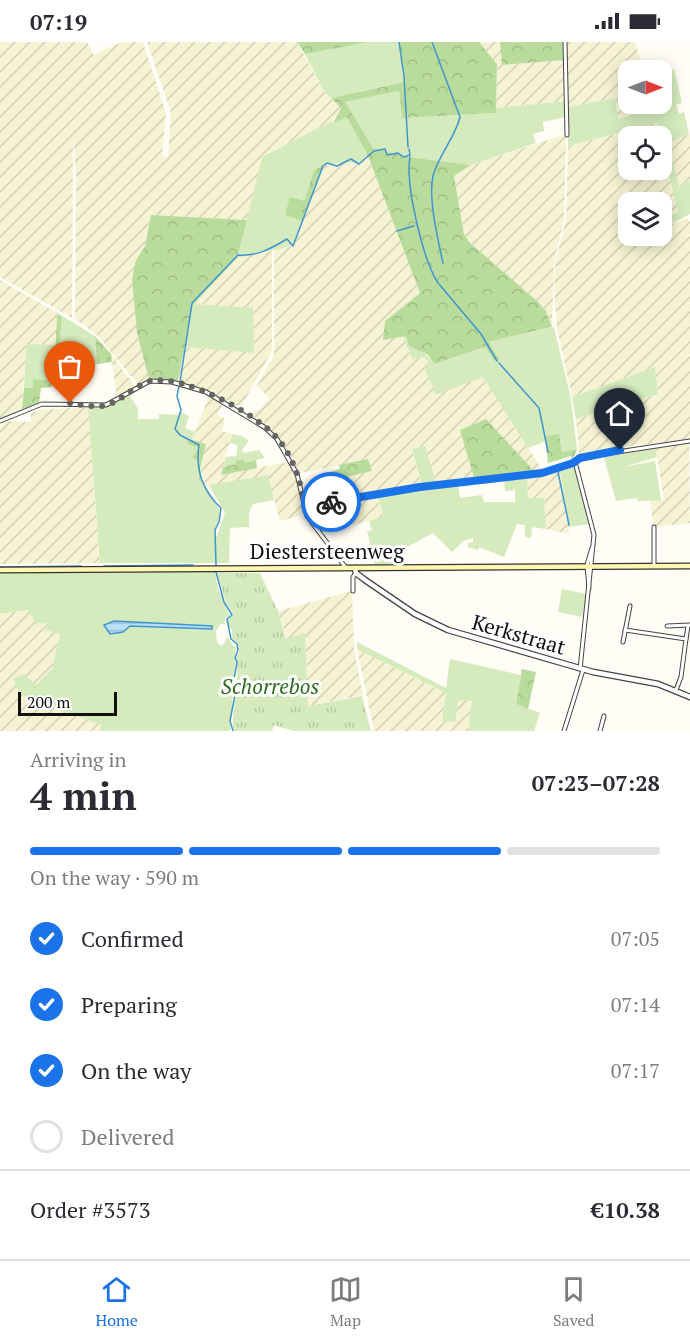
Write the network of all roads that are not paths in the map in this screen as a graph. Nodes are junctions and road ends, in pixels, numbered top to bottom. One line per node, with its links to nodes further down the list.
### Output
1 (565, 42): 2 (street)
2 (567, 135)
3 (0, 421): 6 (street)
4 (690, 441): 5 (street)
5 (575, 462): 6 (street); 11 (street)
6 (305, 507): 10 (street)
7 (654, 526): 8 (street)
8 (654, 566): 9 (main road, Diestersteenweg); 11 (main road, Diestersteenweg)
9 (690, 566)
10 (346, 567): 12 (main road, Diestersteenweg); 13 (main road, Diestersteenweg)
11 (590, 567): 13 (main road, Diestersteenweg); 21 (street)
12 (0, 570)
13 (356, 570): 14 (street, Diestersteenweg); 21 (street, Kerkstraat)
14 (353, 591)
15 (630, 606): 18 (street)
16 (689, 625): 17 (street); 19 (street)
17 (667, 626)
18 (625, 630): 19 (street); 20 (street)
19 (686, 639): 22 (street)
20 (623, 642)
21 (582, 669): 22 (street, Kerkstraat); 25 (street)
22 (675, 691): 23 (street, Kerkstraat)
23 (690, 697)
24 (604, 716): 26 (street)
25 (564, 731)
26 (600, 731)

